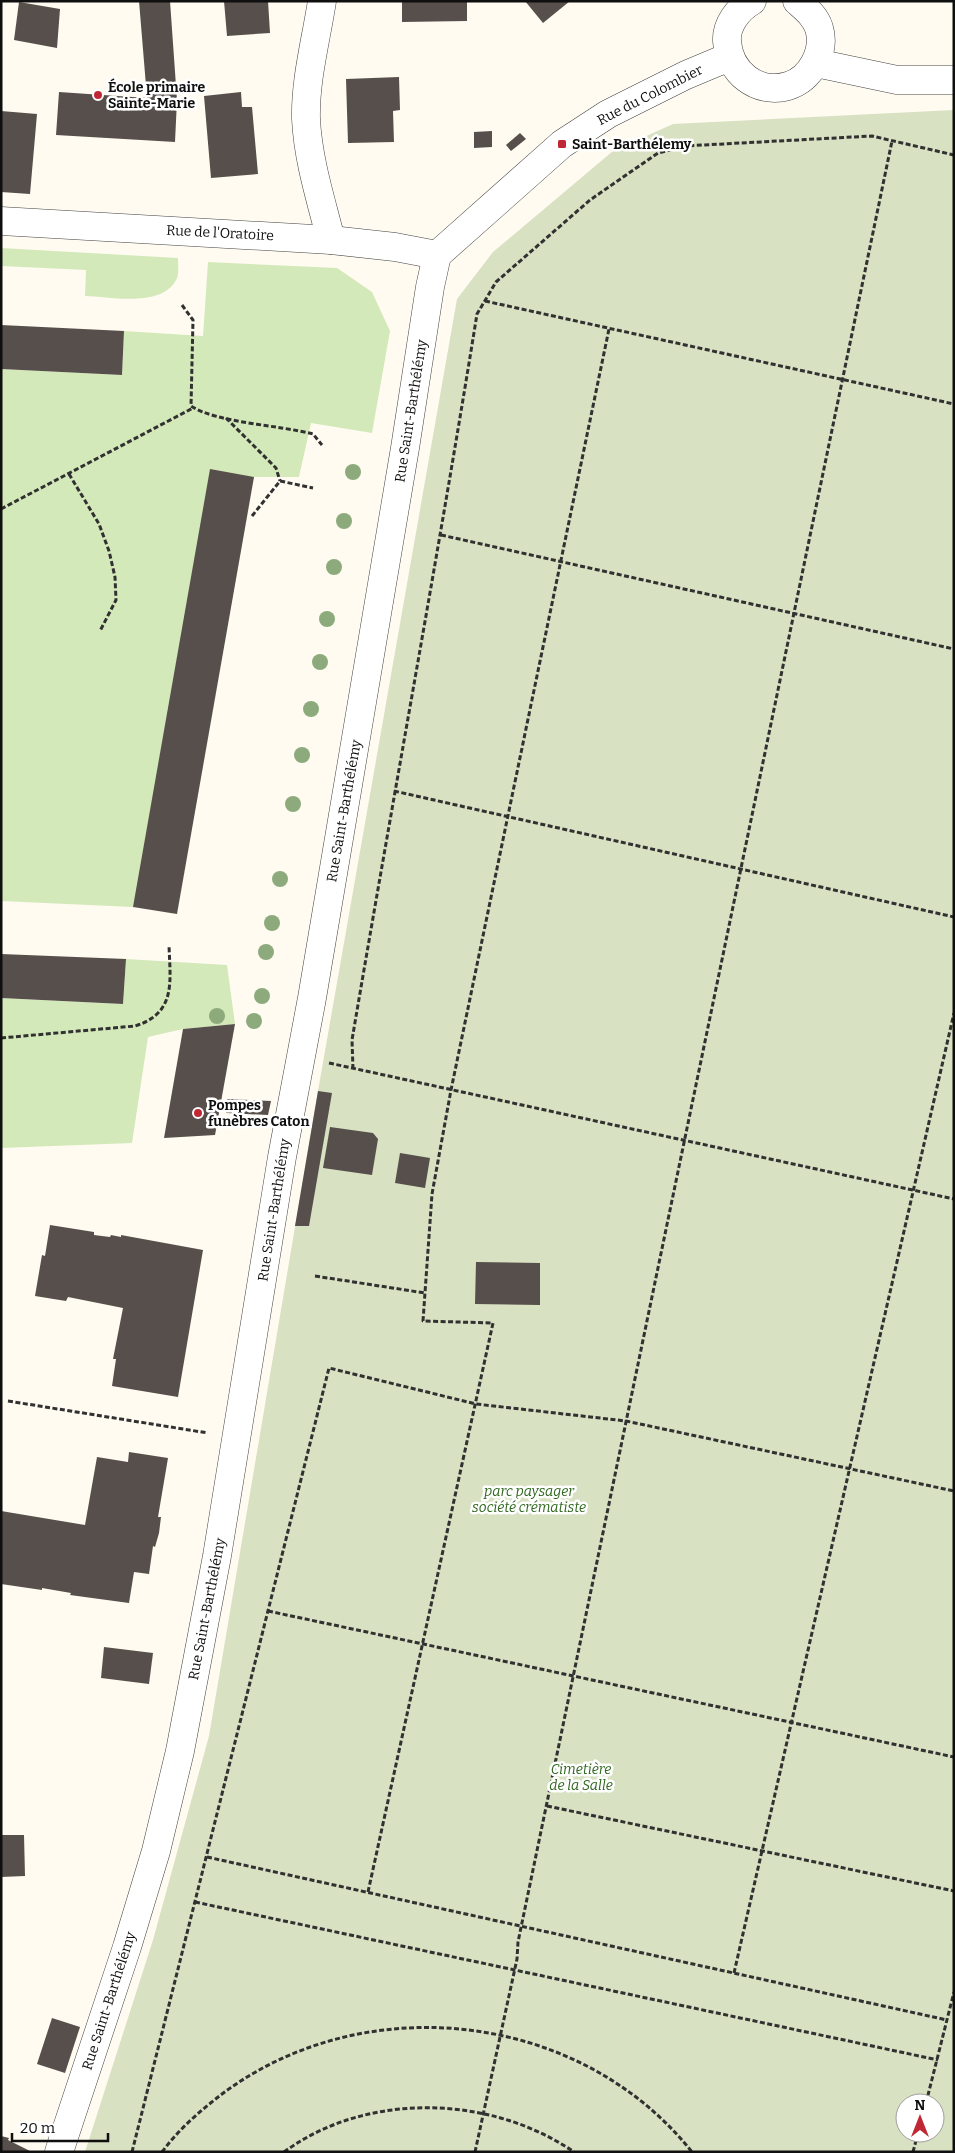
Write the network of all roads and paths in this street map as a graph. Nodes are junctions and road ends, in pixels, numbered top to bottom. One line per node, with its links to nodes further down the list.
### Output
1 (322, 1): 10 (street)
2 (752, 1): 4 (street)
3 (797, 1): 5 (street)
4 (729, 57): 5 (street); 11 (street, Rue du Colombier)
5 (816, 63): 6 (street)
6 (954, 80)
7 (892, 141): 8 (path); 12 (path); 15 (path)
8 (954, 155)
9 (1, 221): 10 (street, Rue de l'Oratoire)
10 (330, 240): 11 (street, Rue de l'Oratoire)
11 (437, 255): 37 (street, Rue Saint-Barthélémy)
12 (485, 301): 14 (path); 25 (path)
13 (182, 305): 17 (path)
14 (609, 329): 15 (path); 26 (path)
15 (842, 380): 16 (path); 27 (path)
16 (954, 404)
17 (194, 408): 18 (path); 20 (path)
18 (226, 418): 19 (path); 21 (path)
19 (322, 445)
20 (69, 474): 23 (path); 28 (path)
21 (280, 481): 22 (path); 24 (path)
22 (313, 488)
23 (1, 509)
24 (252, 516)
25 (441, 535): 26 (path); 30 (path)
26 (561, 562): 27 (path); 31 (path)
27 (794, 614): 29 (path); 32 (path)
28 (100, 631)
29 (954, 649)
30 (394, 791): 31 (path); 38 (path)
31 (508, 816): 32 (path); 39 (path)
32 (741, 869): 33 (path); 40 (path)
33 (954, 917)
34 (169, 945): 36 (path)
35 (954, 1013): 41 (path)
36 (1, 1038)
37 (301, 1055): 38 (path); 48 (street, Rue Saint-Barthélémy)
38 (353, 1069): 39 (path)
39 (451, 1090): 40 (path); 44 (path)
40 (685, 1140): 41 (path); 47 (path)
41 (913, 1190): 42 (path); 49 (path)
42 (954, 1199)
43 (314, 1276): 44 (path)
44 (425, 1293): 46 (path)
45 (8, 1401): 48 (path)
46 (476, 1404): 47 (path); 51 (path); 52 (path)
47 (626, 1421): 49 (path); 53 (path)
48 (237, 1437): 71 (street, Rue Saint-Barthélémy)
49 (849, 1469): 50 (path); 54 (path)
50 (954, 1491)
51 (268, 1611): 52 (path); 58 (path)
52 (423, 1644): 53 (path); 60 (path)
53 (574, 1676): 54 (path); 56 (path)
54 (791, 1723): 55 (path); 57 (path)
55 (954, 1757)
56 (547, 1806): 57 (path); 62 (path)
57 (762, 1851): 59 (path); 64 (path)
58 (206, 1857): 60 (path); 61 (path)
59 (954, 1891)
60 (368, 1892): 62 (path)
61 (195, 1902): 63 (path); 72 (path)
62 (522, 1927): 63 (path); 64 (path)
63 (514, 1970): 67 (path); 68 (path)
64 (734, 1973): 66 (path)
65 (954, 1992): 66 (path)
66 (947, 2020): 68 (path)
67 (500, 2035): 70 (path); 73 (path); 77 (path)
68 (938, 2060): 69 (path)
69 (929, 2093)
70 (484, 2113): 74 (path); 75 (path); 76 (path)
71 (60, 2152)
72 (132, 2152)
73 (162, 2152)
74 (284, 2152)
75 (475, 2152)
76 (574, 2152)
77 (692, 2152)

